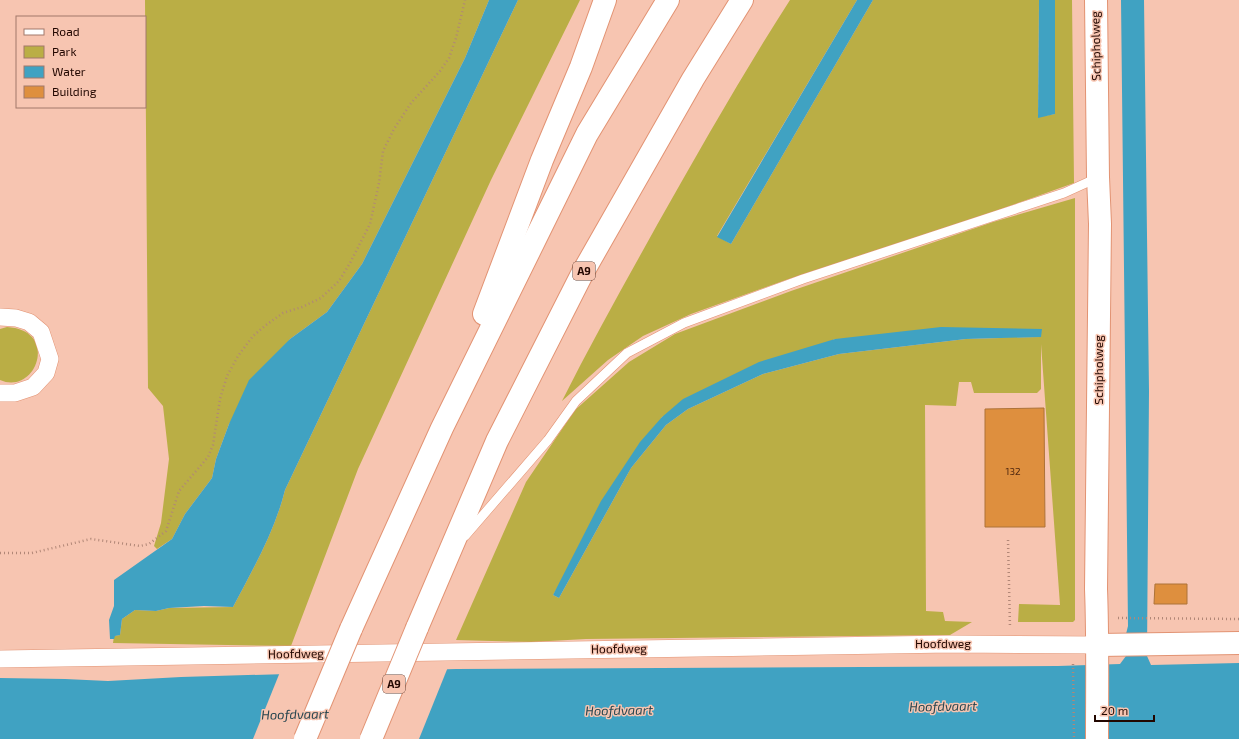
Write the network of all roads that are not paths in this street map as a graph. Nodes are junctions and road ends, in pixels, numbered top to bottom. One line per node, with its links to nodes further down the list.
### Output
1 (605, 0): 8 (main road)
2 (668, 0): 8 (main road)
3 (742, 0): 9 (main road, A9)
4 (1096, 0): 5 (main road, Schipholweg)
5 (1098, 177): 9 (lane); 11 (main road, Schipholweg)
6 (0, 317): 7 (street)
7 (0, 393)
8 (442, 428): 13 (main road, bridge)
9 (448, 555): 14 (main road, A9, bridge)
10 (1239, 643): 11 (main road, Hoofdweg)
11 (1104, 651): 12 (street, Hoofdweg); 15 (main road, Schipholweg)
12 (0, 659)
13 (305, 739)
14 (371, 739)
15 (1097, 739)

